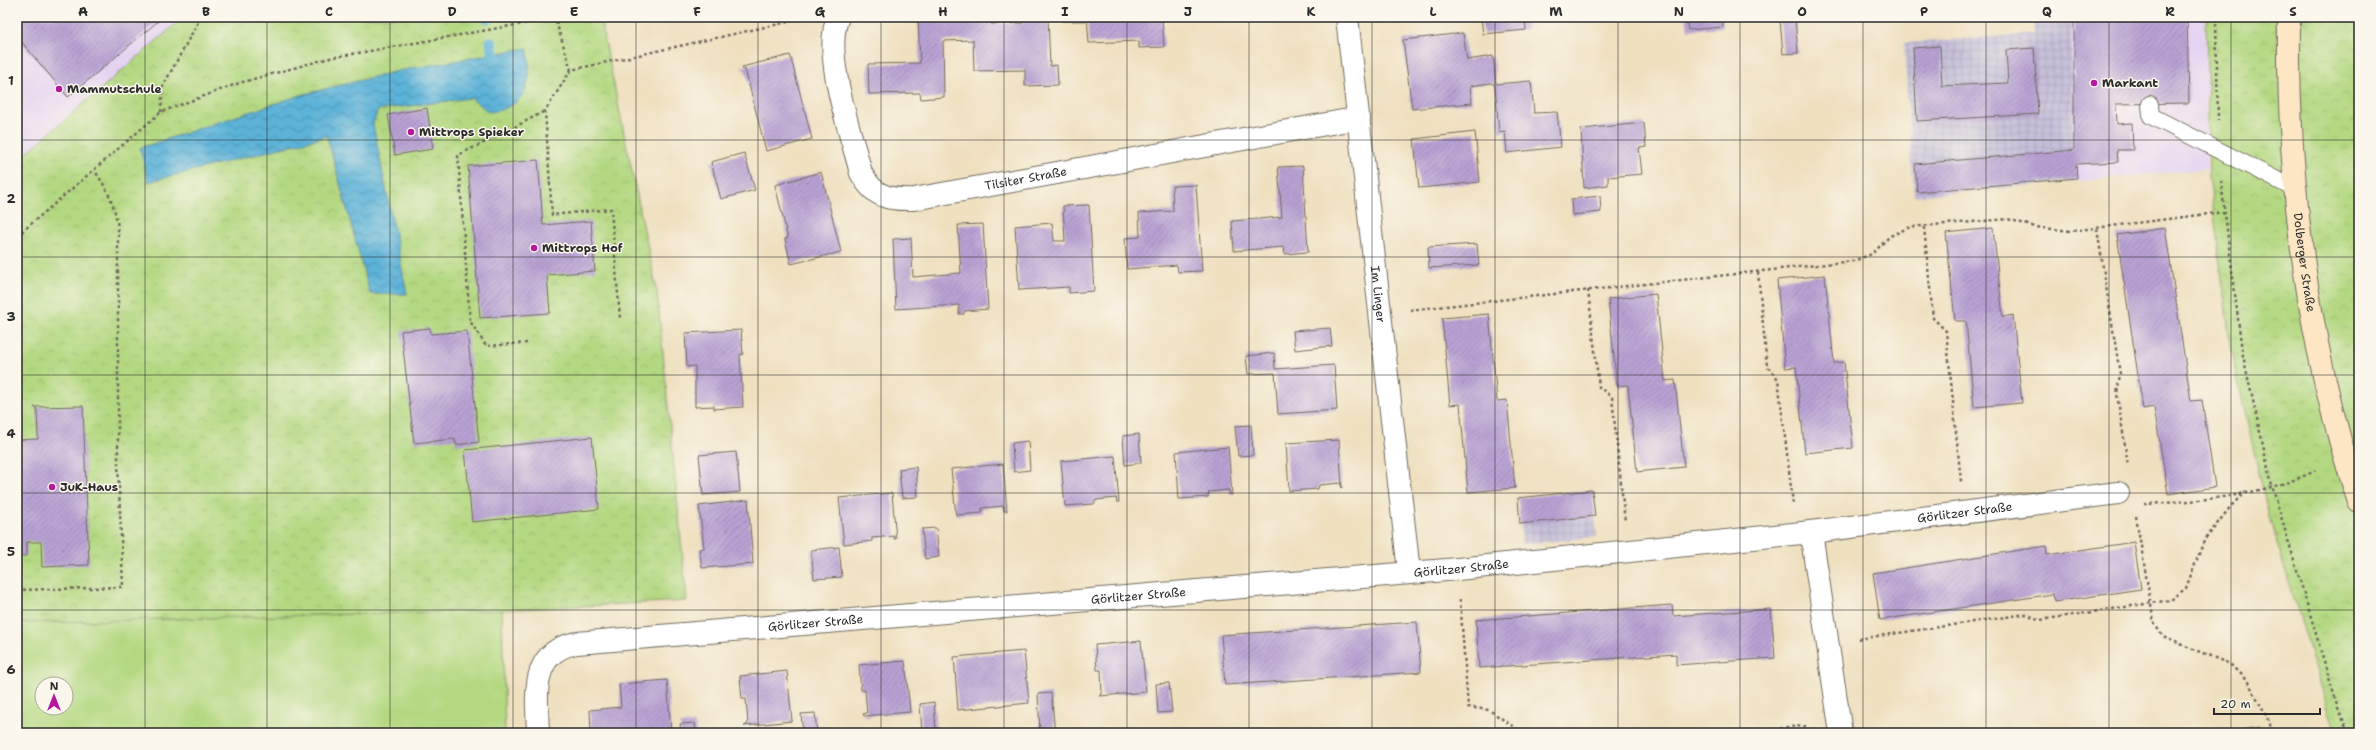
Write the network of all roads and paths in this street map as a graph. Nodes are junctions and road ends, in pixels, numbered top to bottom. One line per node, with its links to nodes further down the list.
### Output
1 (201, 17): 11 (path)
2 (812, 17): 8 (path)
3 (838, 17): 12 (street, Tilsiter Straße)
4 (1347, 17): 12 (street, Im Linger)
5 (2216, 17): 13 (path)
6 (2289, 17): 15 (main road, Dolberger Straße)
7 (555, 18): 8 (path); 11 (path)
8 (571, 70): 10 (path)
9 (2150, 104): 13 (lane)
10 (545, 111): 23 (path); 24 (path)
11 (161, 112): 14 (path)
12 (1359, 118): 22 (street, Im Linger)
13 (2219, 150): 15 (lane); 16 (path)
14 (94, 170): 19 (path); 36 (path)
15 (2295, 189): 25 (main road, Dolberger Straße)
16 (2224, 212): 18 (path); 27 (path)
17 (1924, 227): 18 (path); 20 (path); 31 (path)
18 (2097, 229): 26 (path)
19 (17, 236)
20 (1758, 272): 21 (path); 32 (path)
21 (1588, 290): 22 (path); 33 (path)
22 (1382, 313): 35 (street, Im Linger)
23 (620, 319)
24 (527, 343)
25 (2343, 454): 27 (path); 30 (main road, Dolberger Straße)
26 (2130, 473)
27 (2272, 486): 28 (path); 44 (path)
28 (2245, 492): 29 (path); 37 (path)
29 (2126, 498): 31 (street, Görlitzer Straße); 37 (path)
30 (2359, 502)
31 (1964, 513): 32 (street, Görlitzer Straße)
32 (1804, 533): 33 (street, Görlitzer Straße); 38 (street)
33 (1628, 552): 34 (street, Görlitzer Straße)
34 (1458, 569): 35 (street, Görlitzer Straße); 41 (path)
35 (1409, 572): 40 (street, Görlitzer Straße)
36 (17, 590)
37 (2150, 604): 38 (path); 43 (path)
38 (1826, 643): 39 (street)
39 (1840, 729): 42 (path)
40 (538, 733)
41 (1518, 733)
42 (1762, 733)
43 (2272, 733)
44 (2349, 733)

